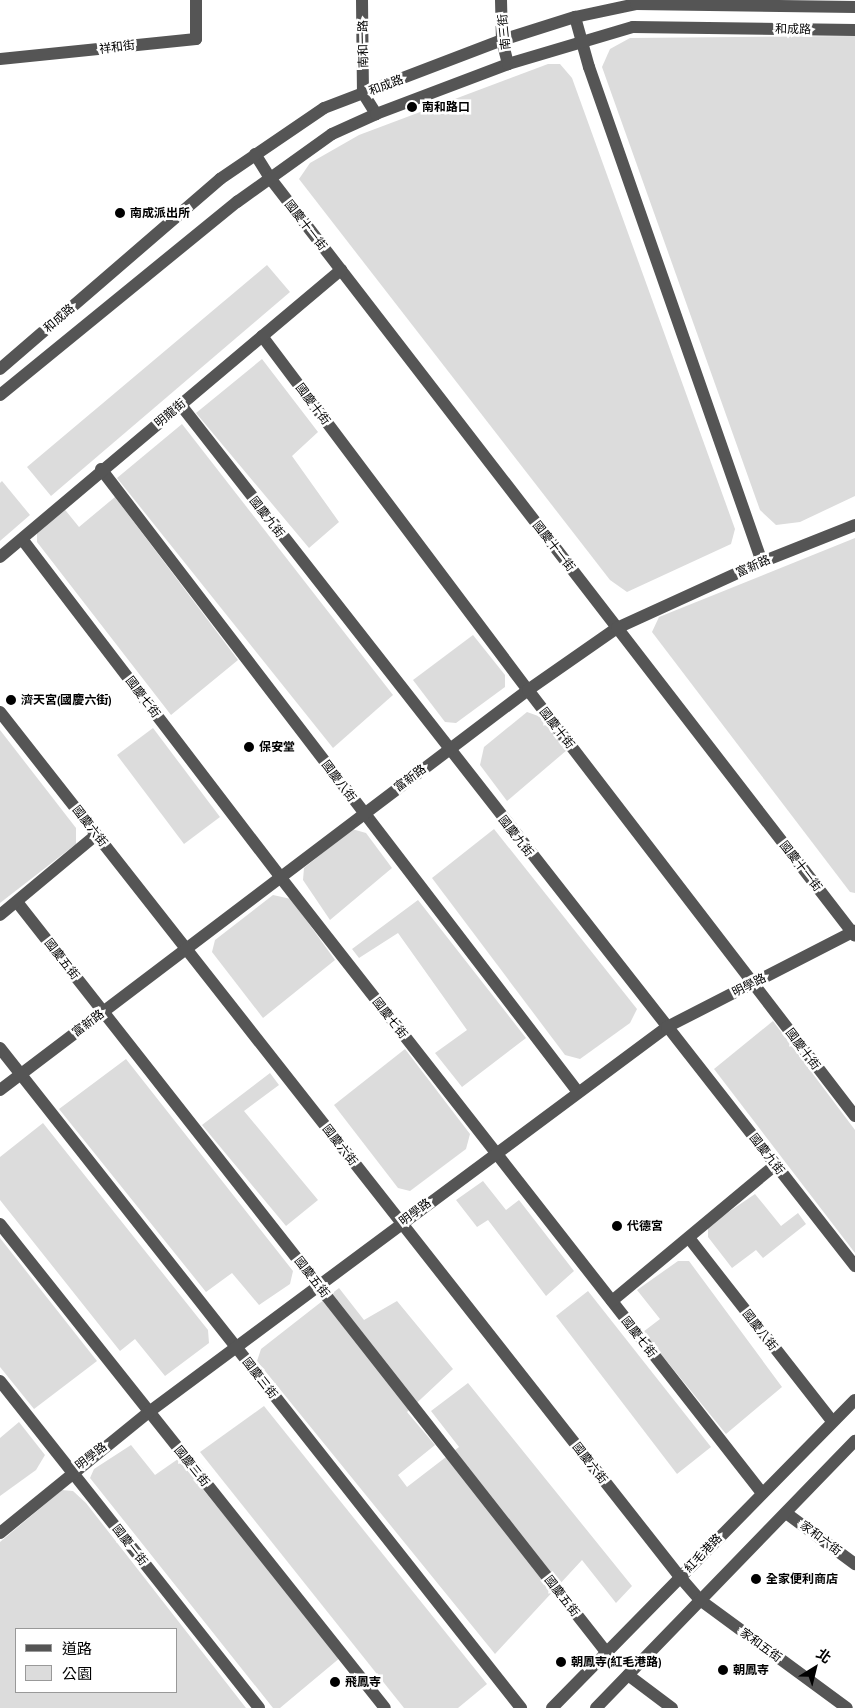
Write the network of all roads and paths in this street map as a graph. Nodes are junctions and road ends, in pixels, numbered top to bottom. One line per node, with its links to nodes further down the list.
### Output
1 (196, 0): 11 (street, 祥和街)
2 (362, 0): 13 (street, 南和一路)
3 (502, 0): 9 (street, 南三街)
4 (686, 2): 5 (street, 和成路); 7 (street, 和成路)
5 (771, 3): 6 (street, 和成路)
6 (855, 6)
7 (575, 17): 9 (street, 和成路); 10 (street)
8 (855, 30): 10 (street, 和成路)
9 (502, 40): 12 (street, 南三街); 13 (street, 和成路)
10 (580, 41): 12 (street, 和成路); 26 (street)
11 (0, 59)
12 (508, 64): 14 (street, 和成路)
13 (363, 93): 14 (street); 15 (street, 和成路)
14 (376, 114): 16 (street, 和成路)
15 (255, 154): 16 (street, 國慶十一街); 19 (street, 和成路)
16 (270, 178): 17 (street, 國慶十一街); 20 (street, 和成路)
17 (341, 270): 18 (street, 明龍街); 27 (street, 國慶十一街)
18 (262, 336): 21 (street, 明龍街); 28 (street, 國慶十街)
19 (0, 369)
20 (0, 395)
21 (180, 404): 22 (street, 明龍街); 30 (street, 國慶九街)
22 (101, 469): 24 (street, 明龍街); 31 (street, 國慶八街)
23 (855, 525): 26 (street, 富新路)
24 (22, 539): 25 (street, 明龍街); 33 (street, 國慶七街)
25 (0, 557)
26 (762, 562): 27 (street, 富新路)
27 (617, 628): 28 (street, 富新路); 36 (street, 國慶十一街)
28 (528, 690): 30 (street, 富新路); 38 (street, 國慶十街)
29 (0, 712): 32 (street, 國慶六街)
30 (448, 750): 31 (street, 富新路); 40 (street, 國慶九街)
31 (363, 813): 33 (street, 富新路); 44 (street, 國慶八街)
32 (96, 835): 34 (street); 37 (street, 國慶六街)
33 (281, 878): 37 (street, 富新路); 46 (street, 國慶七街)
34 (17, 902): 35 (street); 39 (street, 國慶五街)
35 (0, 915)
36 (854, 933): 38 (street, 明學路)
37 (187, 950): 39 (street, 富新路); 48 (street, 國慶六街)
38 (753, 982): 40 (street, 明學路); 45 (street, 國慶十街)
39 (103, 1011): 42 (street, 富新路); 52 (street, 國慶五街)
40 (667, 1027): 44 (street, 明學路); 47 (street, 國慶九街)
41 (0, 1048): 42 (street, 國慶三街)
42 (21, 1074): 43 (street, 富新路); 54 (street, 國慶三街)
43 (0, 1090)
44 (578, 1092): 46 (street, 明學路)
45 (855, 1116)
46 (495, 1152): 48 (street, 明學路); 53 (street, 國慶七街)
47 (775, 1165): 50 (street); 51 (street, 國慶九街)
48 (401, 1223): 52 (street, 明學路); 65 (street, 國慶六街)
49 (0, 1224): 57 (street, 國慶二街)
50 (689, 1238): 53 (street); 58 (street, 國慶八街)
51 (855, 1266)
52 (318, 1285): 54 (street, 明學路); 67 (street, 國慶五街)
53 (612, 1301): 61 (street, 國慶七街)
54 (236, 1347): 57 (street, 明學路); 71 (street, 國慶三街)
55 (0, 1381): 60 (street, 國慶一街)
56 (855, 1400): 58 (street, 紅毛港路)
57 (149, 1412): 60 (street, 明學路); 70 (street, 國慶二街)
58 (832, 1422): 61 (street, 紅毛港路)
59 (855, 1441): 62 (street)
60 (72, 1471): 63 (street, 明學路); 69 (street, 國慶一街)
61 (762, 1493): 65 (street, 紅毛港路)
62 (786, 1513): 64 (street, 家和六街); 66 (street)
63 (0, 1533)
64 (855, 1564)
65 (680, 1577): 66 (street, 家和五街); 67 (street, 紅毛港路)
66 (700, 1600): 68 (street); 75 (street, 家和五街)
67 (607, 1653): 72 (street, 紅毛港路)
68 (628, 1675): 73 (street); 74 (street)
69 (259, 1708)
70 (385, 1708)
71 (521, 1708)
72 (552, 1708)
73 (596, 1708)
74 (672, 1708)
75 (847, 1708)

